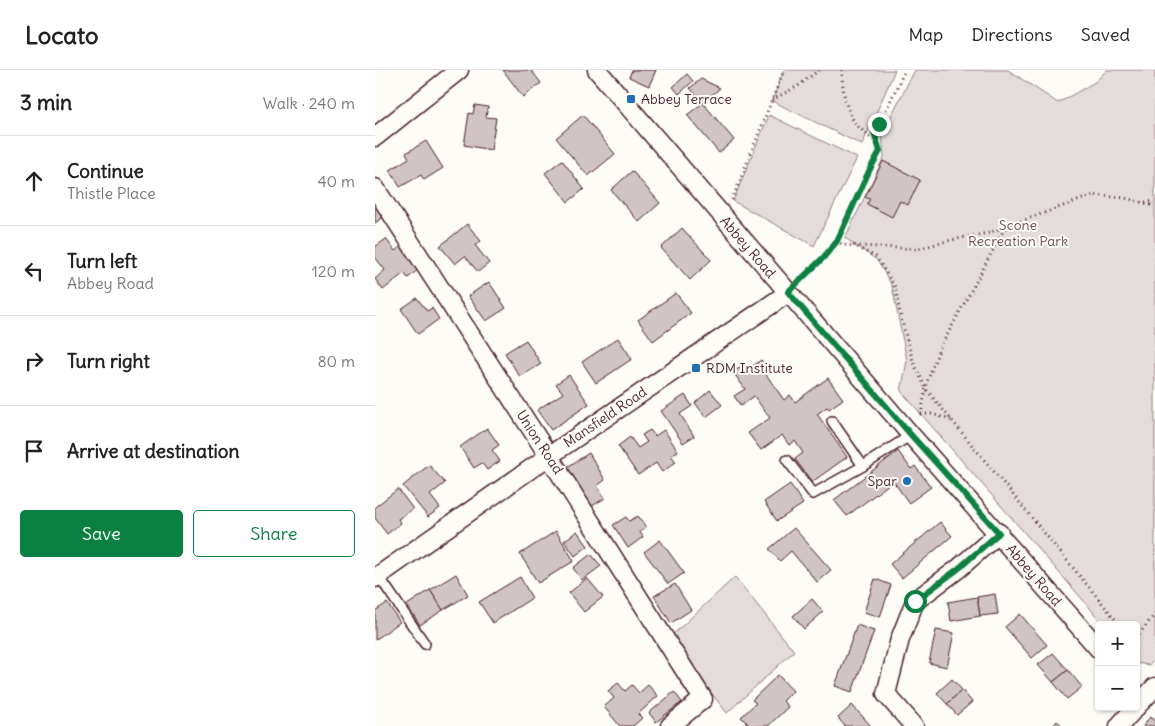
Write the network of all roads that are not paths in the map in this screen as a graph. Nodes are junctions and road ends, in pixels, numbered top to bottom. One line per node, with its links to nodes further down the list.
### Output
1 (459, 70): 3 (street)
2 (597, 70): 5 (street, Abbey Road)
3 (375, 136)
4 (375, 188): 8 (street, Union Road)
5 (788, 292): 7 (street, Abbey Road); 8 (street, Mansfield Road)
6 (832, 422): 10 (lane)
7 (911, 435): 10 (lane); 11 (street, Abbey Road)
8 (549, 456): 12 (street, Mansfield Road); 16 (street, Union Road)
9 (787, 460): 10 (lane)
10 (863, 466)
11 (999, 533): 14 (street, Abbey Road); 17 (street)
12 (377, 577): 13 (lane)
13 (425, 644)
14 (1095, 644)
15 (1141, 698): 18 (street)
16 (670, 726)
17 (914, 726)
18 (1119, 726)

